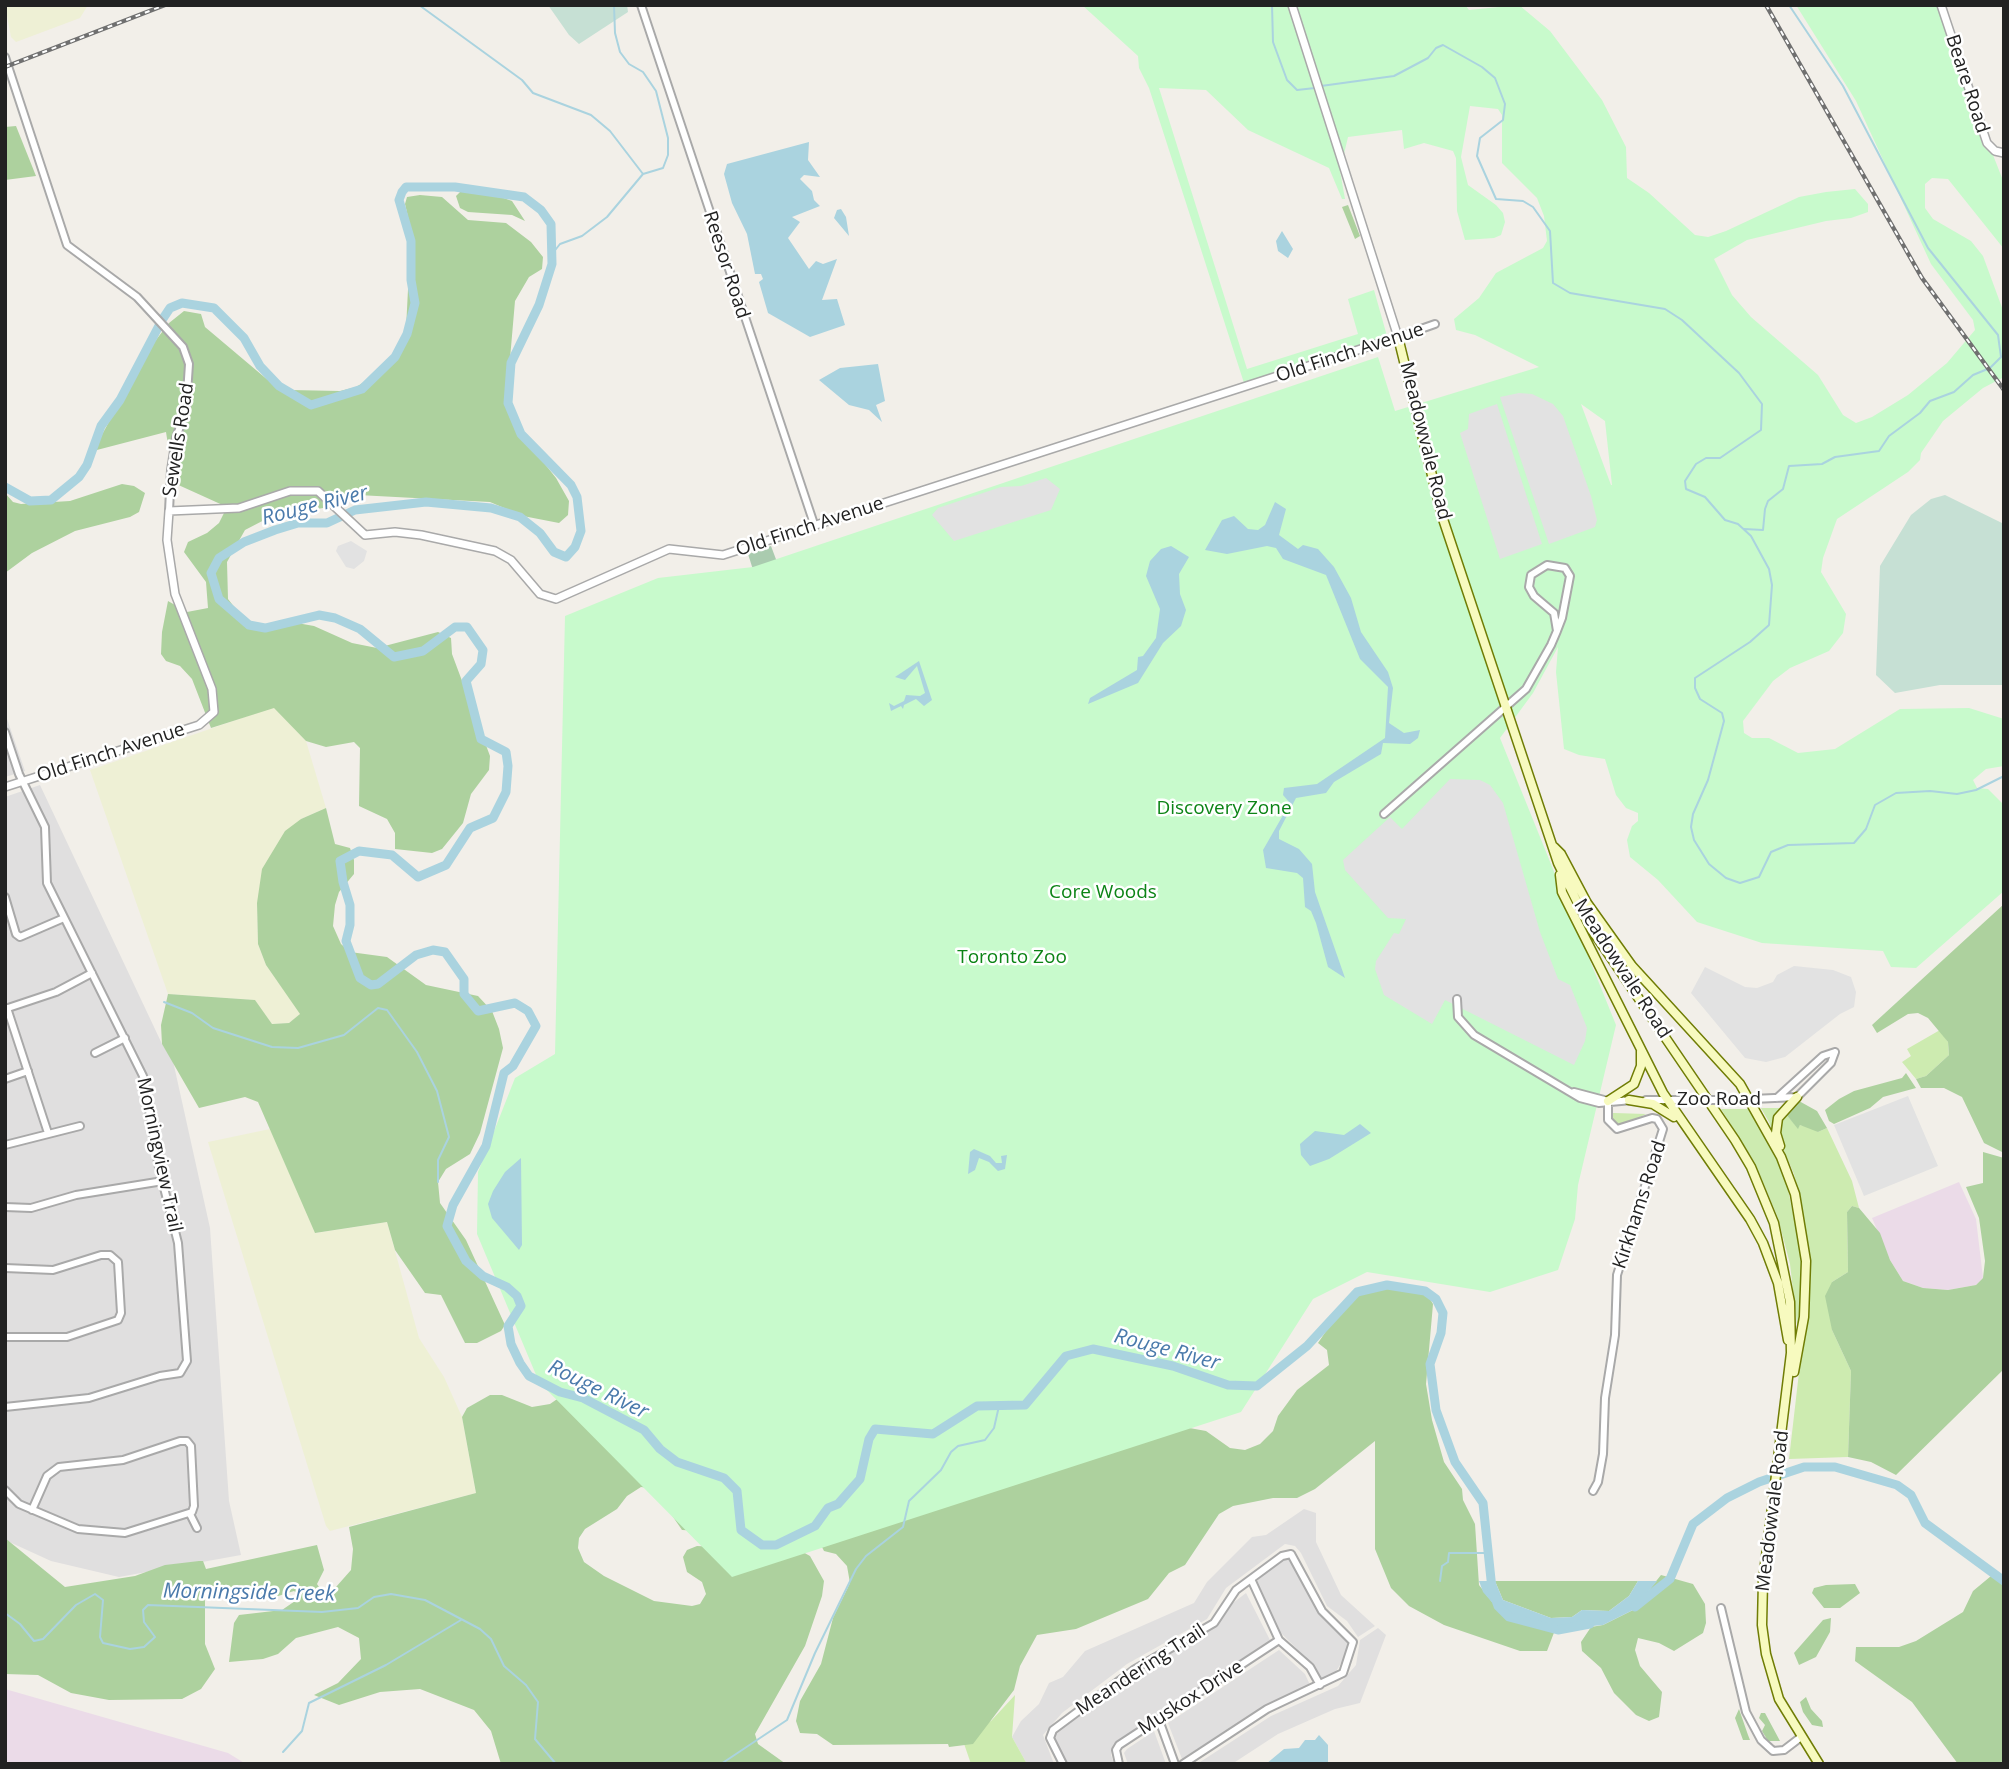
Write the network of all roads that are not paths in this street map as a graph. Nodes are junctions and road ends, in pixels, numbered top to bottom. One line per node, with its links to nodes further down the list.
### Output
1 (641, 5): 9 (street, Reesor Road)
2 (1292, 5): 7 (street, Meadowvale Road)
3 (1941, 5): 5 (street, Beare Road)
4 (5, 57): 8 (street, Sewells Road)
5 (2004, 153)
6 (1435, 324): 7 (street, Old Finch Avenue)
7 (1398, 337): 9 (street, Old Finch Avenue); 11 (main road, Meadowvale Road)
8 (169, 510): 9 (street, Old Finch Avenue); 12 (street, Sewells Road)
9 (814, 524)
10 (1557, 631): 10 (street); 11 (street)
11 (1506, 710): 16 (street); 17 (main road, Meadowvale Road)
12 (214, 712): 14 (street, Old Finch Avenue)
13 (5, 732): 14 (street, Morningview Trail)
14 (24, 781): 15 (street, Old Finch Avenue); 20 (street, Morningview Trail)
15 (5, 787)
16 (1384, 814)
17 (1551, 844): 18 (main road, Meadowvale Road); 33 (main road)
18 (1558, 863): 25 (main road); 44 (main road, Meadowvale Road)
19 (5, 897): 20 (street)
20 (64, 918): 21 (street, Morningview Trail)
21 (92, 973): 23 (street); 24 (street, Morningview Trail)
22 (1457, 999): 34 (street, Zoo Road)
23 (6, 1009): 27 (street)
24 (125, 1038): 26 (street); 39 (street, Morningview Trail)
25 (1641, 1048): 32 (main road); 34 (main road)
26 (95, 1053)
27 (28, 1071): 28 (street); 36 (street)
28 (5, 1079)
29 (1797, 1097): 30 (street); 30 (street, Zoo Road); 40 (main road)
30 (1776, 1099): 33 (street, Zoo Road)
31 (1629, 1100): 32 (street, Zoo Road); 34 (street, Zoo Road); 37 (main road)
32 (1667, 1100): 33 (street, Zoo Road, bridge); 37 (main road)
33 (1750, 1100): 40 (main road)
34 (1608, 1101): 48 (street, Kirkhams Road)
35 (80, 1126): 36 (street)
36 (48, 1133): 38 (street)
37 (1696, 1143): 44 (main road)
38 (5, 1145)
39 (163, 1181): 41 (street); 46 (street, Morningview Trail)
40 (1792, 1182): 45 (main road)
41 (5, 1207)
42 (5, 1268): 43 (street)
43 (5, 1337)
44 (1791, 1353): 45 (main road, Meadowvale Road)
45 (1789, 1384): 57 (main road, Meadowvale Road)
46 (5, 1407)
47 (5, 1490): 49 (street)
48 (1593, 1491)
49 (32, 1510): 50 (street); 50 (street)
50 (190, 1514): 51 (street)
51 (197, 1528)
52 (1251, 1579): 54 (street); 55 (street, Meandering Trail); 58 (street, Meandering Trail)
53 (1721, 1608): 57 (street)
54 (1279, 1640): 55 (street); 56 (street, Muskox Drive)
55 (1320, 1685): 61 (street, Meandering Trail)
56 (1159, 1720): 59 (street, Muskox Drive); 60 (street)
57 (1801, 1737): 62 (main road, Meadowvale Road)
58 (1063, 1764)
59 (1119, 1764)
60 (1175, 1764)
61 (1183, 1764)
62 (1819, 1764)

